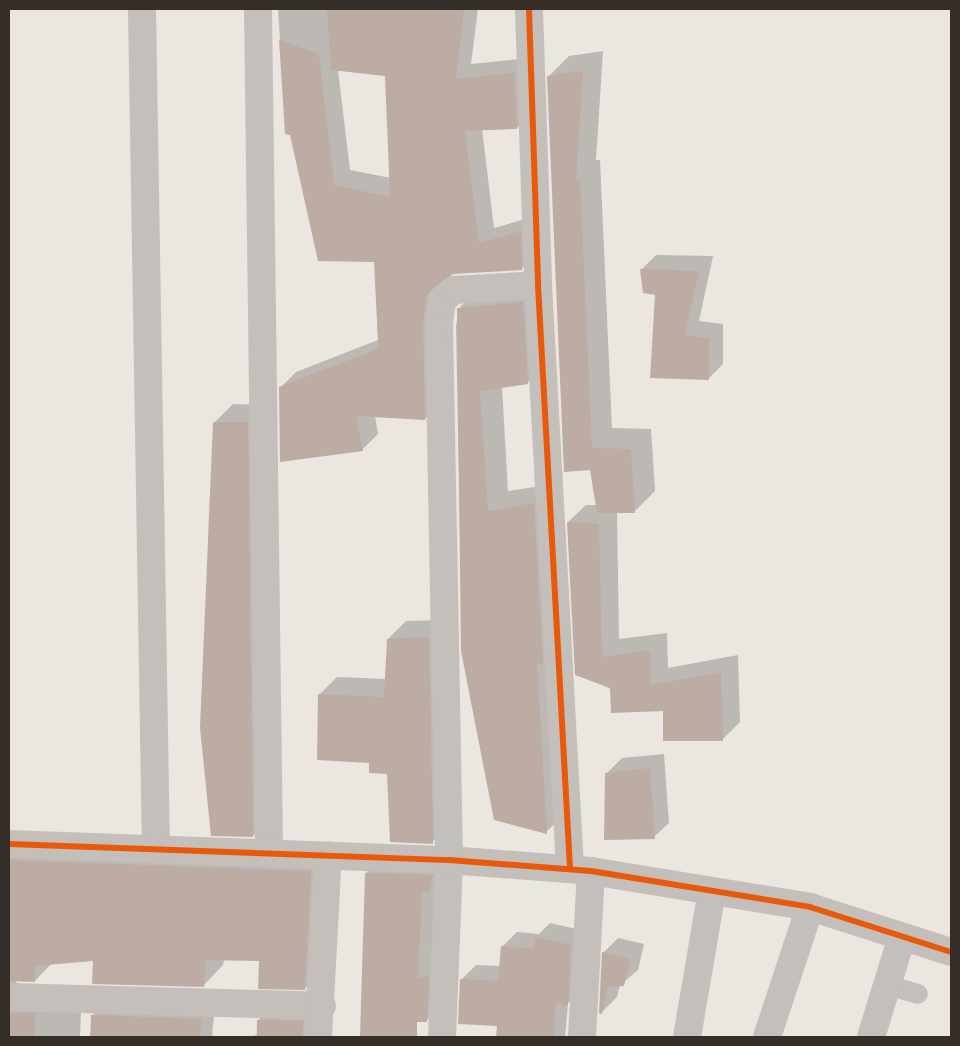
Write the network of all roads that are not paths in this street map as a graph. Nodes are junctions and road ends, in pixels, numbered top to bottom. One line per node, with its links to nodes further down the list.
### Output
1 (142, 9): 6 (street)
2 (258, 9): 7 (street)
3 (529, 9): 4 (street)
4 (538, 285): 9 (street); 10 (street)
5 (9, 844): 6 (street)
6 (156, 849): 7 (street)
7 (270, 853): 8 (street)
8 (328, 855): 9 (street); 18 (street)
9 (449, 860): 10 (street); 20 (street)
10 (580, 870): 11 (street); 21 (street)
11 (712, 891): 12 (street); 22 (street)
12 (810, 907): 13 (street); 23 (street)
13 (902, 937): 14 (street); 15 (street)
14 (951, 952)
15 (887, 985): 16 (lane); 24 (street)
16 (918, 994)
17 (9, 998): 18 (street)
18 (322, 1006): 19 (street)
19 (318, 1037)
20 (442, 1037)
21 (582, 1037)
22 (687, 1037)
23 (767, 1037)
24 (871, 1037)

